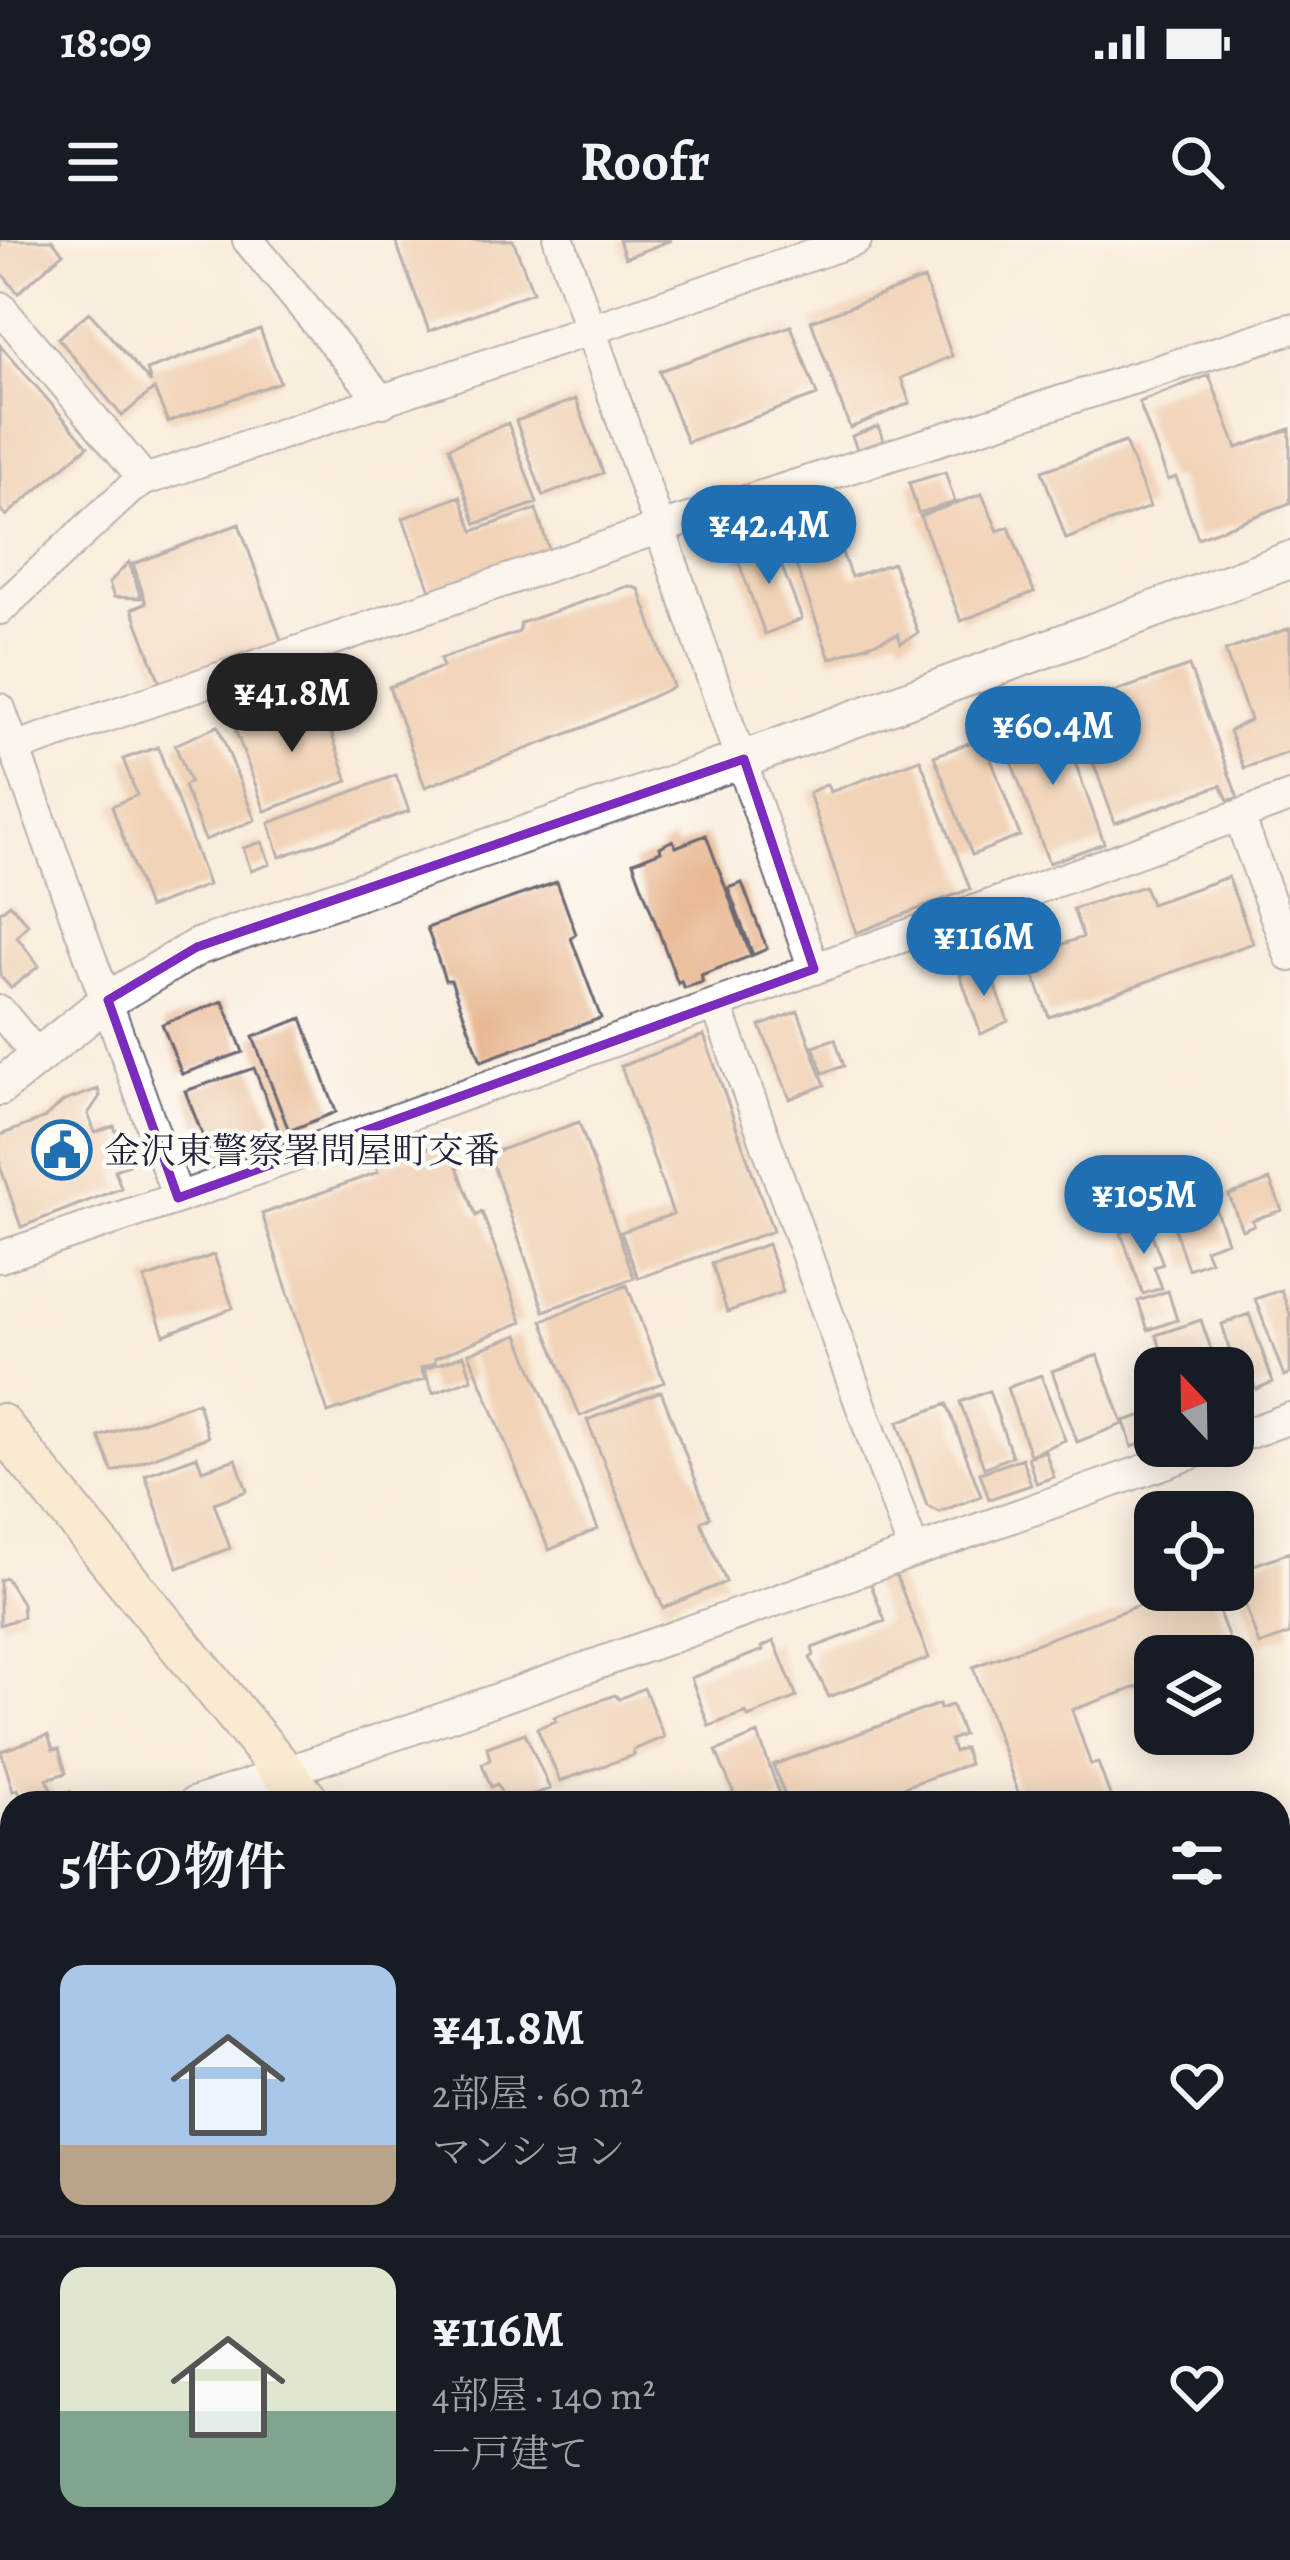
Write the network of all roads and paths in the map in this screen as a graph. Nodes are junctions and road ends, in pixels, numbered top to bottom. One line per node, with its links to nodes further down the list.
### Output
1 (248, 240): 7 (street)
2 (559, 240): 6 (street)
3 (856, 240): 6 (street)
4 (0, 307): 8 (street)
5 (1290, 329): 9 (street)
6 (589, 332): 7 (street); 9 (street)
7 (383, 402): 8 (street)
8 (145, 480): 11 (street)
9 (660, 529): 13 (street); 14 (street)
10 (1290, 560): 14 (street)
11 (0, 609)
12 (0, 710): 13 (street)
13 (14, 748): 19 (street)
14 (744, 759): 18 (street); 19 (street)
15 (1290, 797): 16 (street)
16 (1239, 816): 17 (street); 18 (street)
17 (1290, 956)
18 (814, 969): 20 (street)
19 (108, 1000): 22 (street); 24 (street)
20 (716, 1004): 24 (street); 30 (street)
21 (0, 1011): 22 (street)
22 (38, 1057): 23 (street)
23 (0, 1087)
24 (178, 1198): 25 (street)
25 (0, 1257)
26 (1290, 1418): 28 (street)
27 (0, 1426): 31 (main road)
28 (1254, 1431)
29 (1154, 1467): 30 (street)
30 (914, 1552): 31 (street)
31 (297, 1788)

